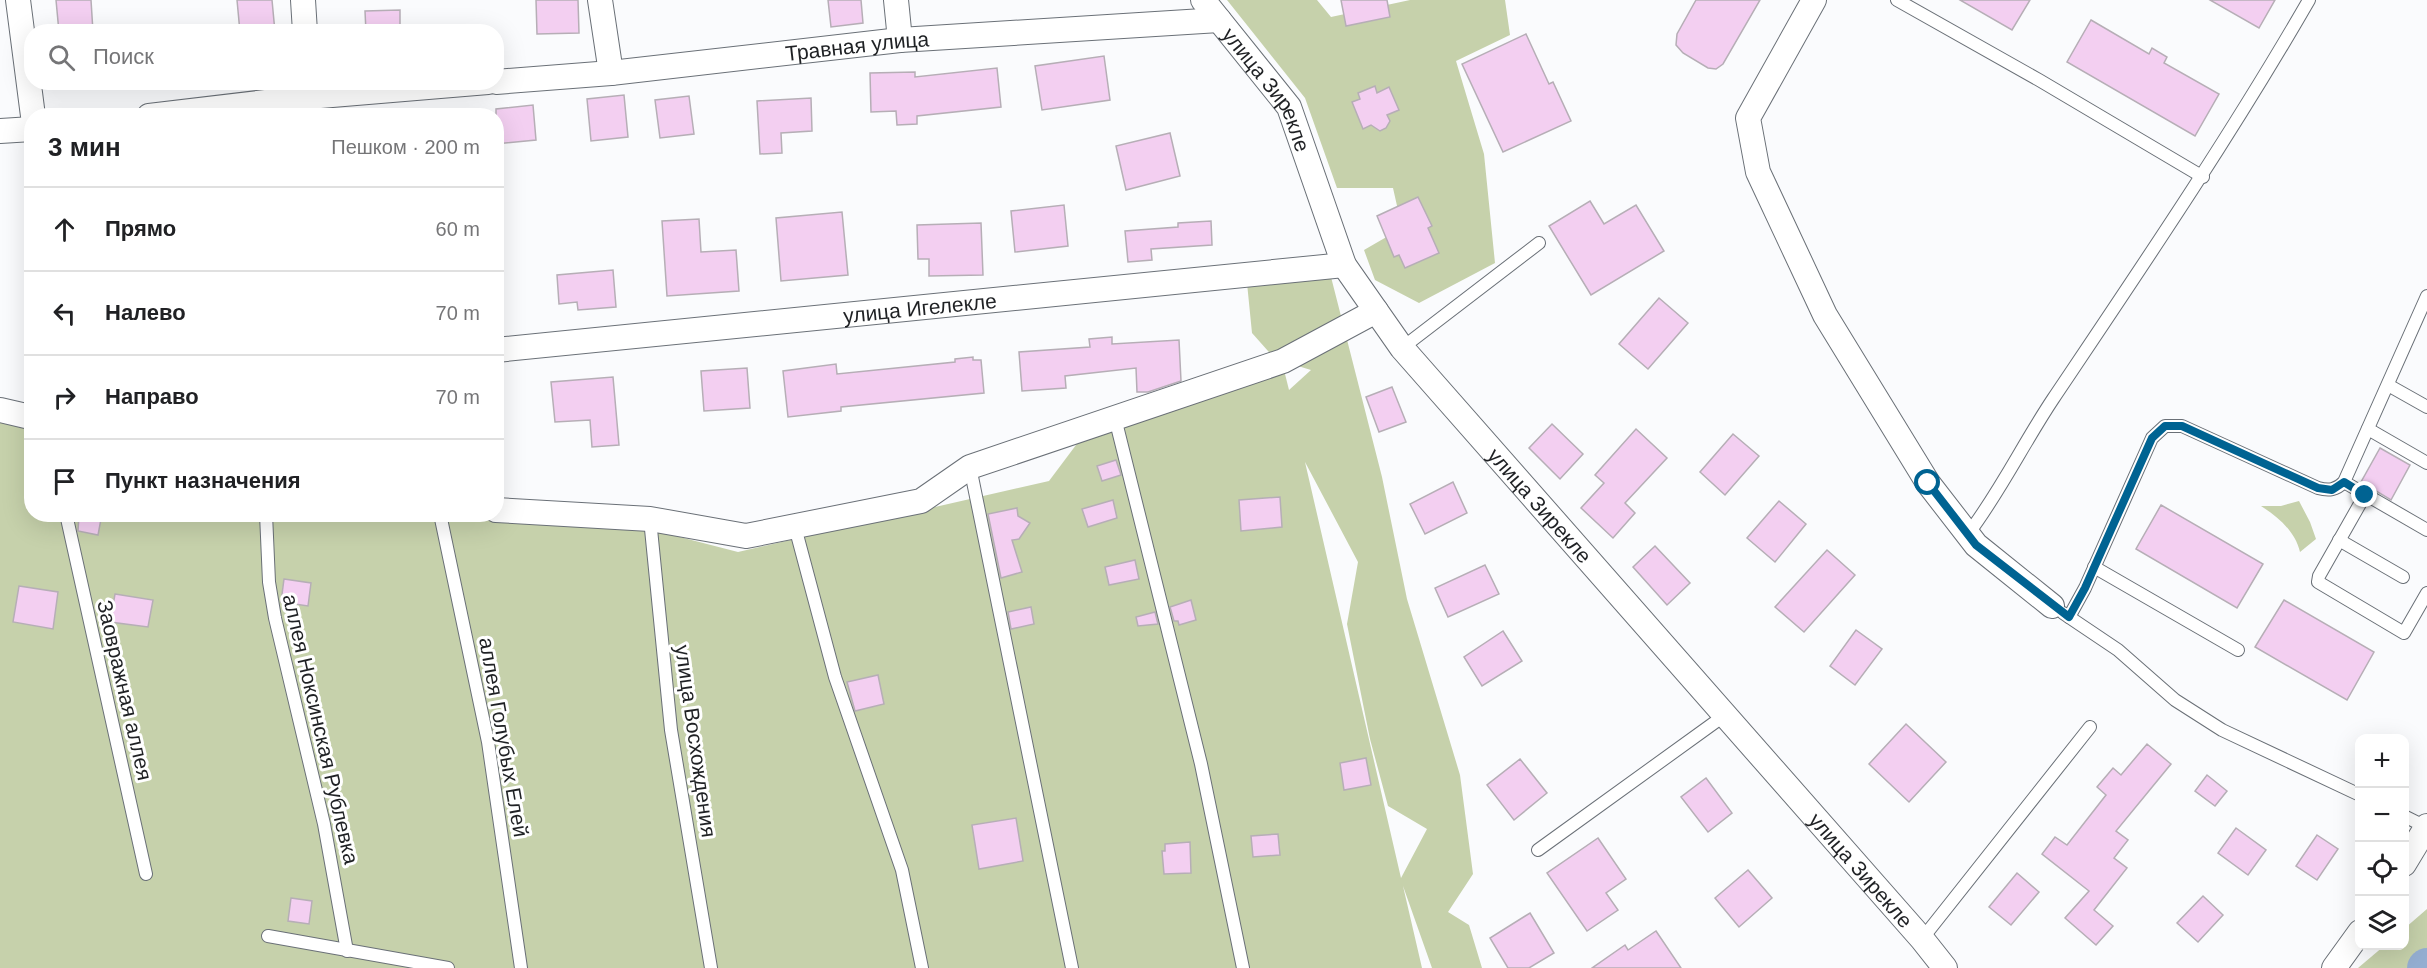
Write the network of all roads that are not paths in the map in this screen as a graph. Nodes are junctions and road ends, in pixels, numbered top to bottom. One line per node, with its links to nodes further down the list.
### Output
1 (18, 0): 12 (street)
2 (303, 0): 10 (street)
3 (600, 0): 13 (street)
4 (896, 0): 11 (street)
5 (1203, 0): 9 (street, улица Зирекле)
6 (1814, 0): 46 (street)
7 (1897, 0): 22 (lane)
8 (2309, 0): 22 (lane)
9 (1219, 20): 11 (street, Травная улица); 24 (street, улица Зирекле)
10 (304, 24)
11 (900, 40): 13 (street, Травная улица)
12 (24, 46)
13 (611, 73): 14 (street, Травная улица)
14 (504, 81)
15 (30, 90): 18 (street)
16 (398, 90): 17 (street)
17 (308, 98): 19 (street)
18 (32, 108)
19 (220, 108)
20 (24, 130): 21 (street)
21 (0, 131)
22 (2203, 177): 46 (lane)
23 (1539, 243): 27 (lane)
24 (1344, 265): 26 (street, улица Зирекле); 28 (street, улица Игелекле)
25 (2427, 296): 29 (lane)
26 (1376, 311): 27 (street, улица Зирекле); 33 (street)
27 (1402, 348): 53 (street, улица Зирекле)
28 (504, 349)
29 (2388, 385): 30 (lane); 34 (lane)
30 (2427, 407)
31 (0, 410): 32 (street)
32 (24, 416)
33 (1115, 418): 36 (street); 70 (lane)
34 (2368, 429): 35 (lane); 37 (lane)
35 (2427, 463)
36 (970, 467): 44 (street); 69 (lane)
37 (2344, 482): 38 (lane); 48 (lane)
38 (2365, 495): 45 (lane); 47 (lane)
39 (504, 510): 40 (street)
40 (650, 519): 44 (street); 67 (lane, улица Восхождения)
41 (68, 522): 60 (lane, Заовражная аллея)
42 (266, 522): 64 (lane, аллея Ноксинская Рублевка)
43 (442, 522): 66 (lane, аллея Голубых Елей)
44 (795, 527): 68 (lane)
45 (2427, 530)
46 (1968, 534): 51 (street)
47 (2339, 540): 49 (lane); 50 (lane)
48 (2094, 567): 51 (lane); 52 (lane)
49 (2403, 577)
50 (2427, 593)
51 (2061, 612): 55 (lane)
52 (2238, 650)
53 (1725, 716): 58 (lane); 62 (street, улица Зирекле)
54 (2090, 727): 62 (lane)
55 (2355, 793)
56 (2409, 818): 57 (lane)
57 (2427, 826): 59 (street)
58 (1538, 850)
59 (2409, 856)
60 (146, 874)
61 (268, 936): 64 (lane)
62 (1922, 939): 71 (street, улица Зирекле)
63 (2355, 939): 72 (street)
64 (347, 951): 65 (lane)
65 (448, 968)
66 (521, 968)
67 (711, 968)
68 (922, 968)
69 (1072, 968)
70 (1243, 968)
71 (1945, 968)
72 (2334, 968)

